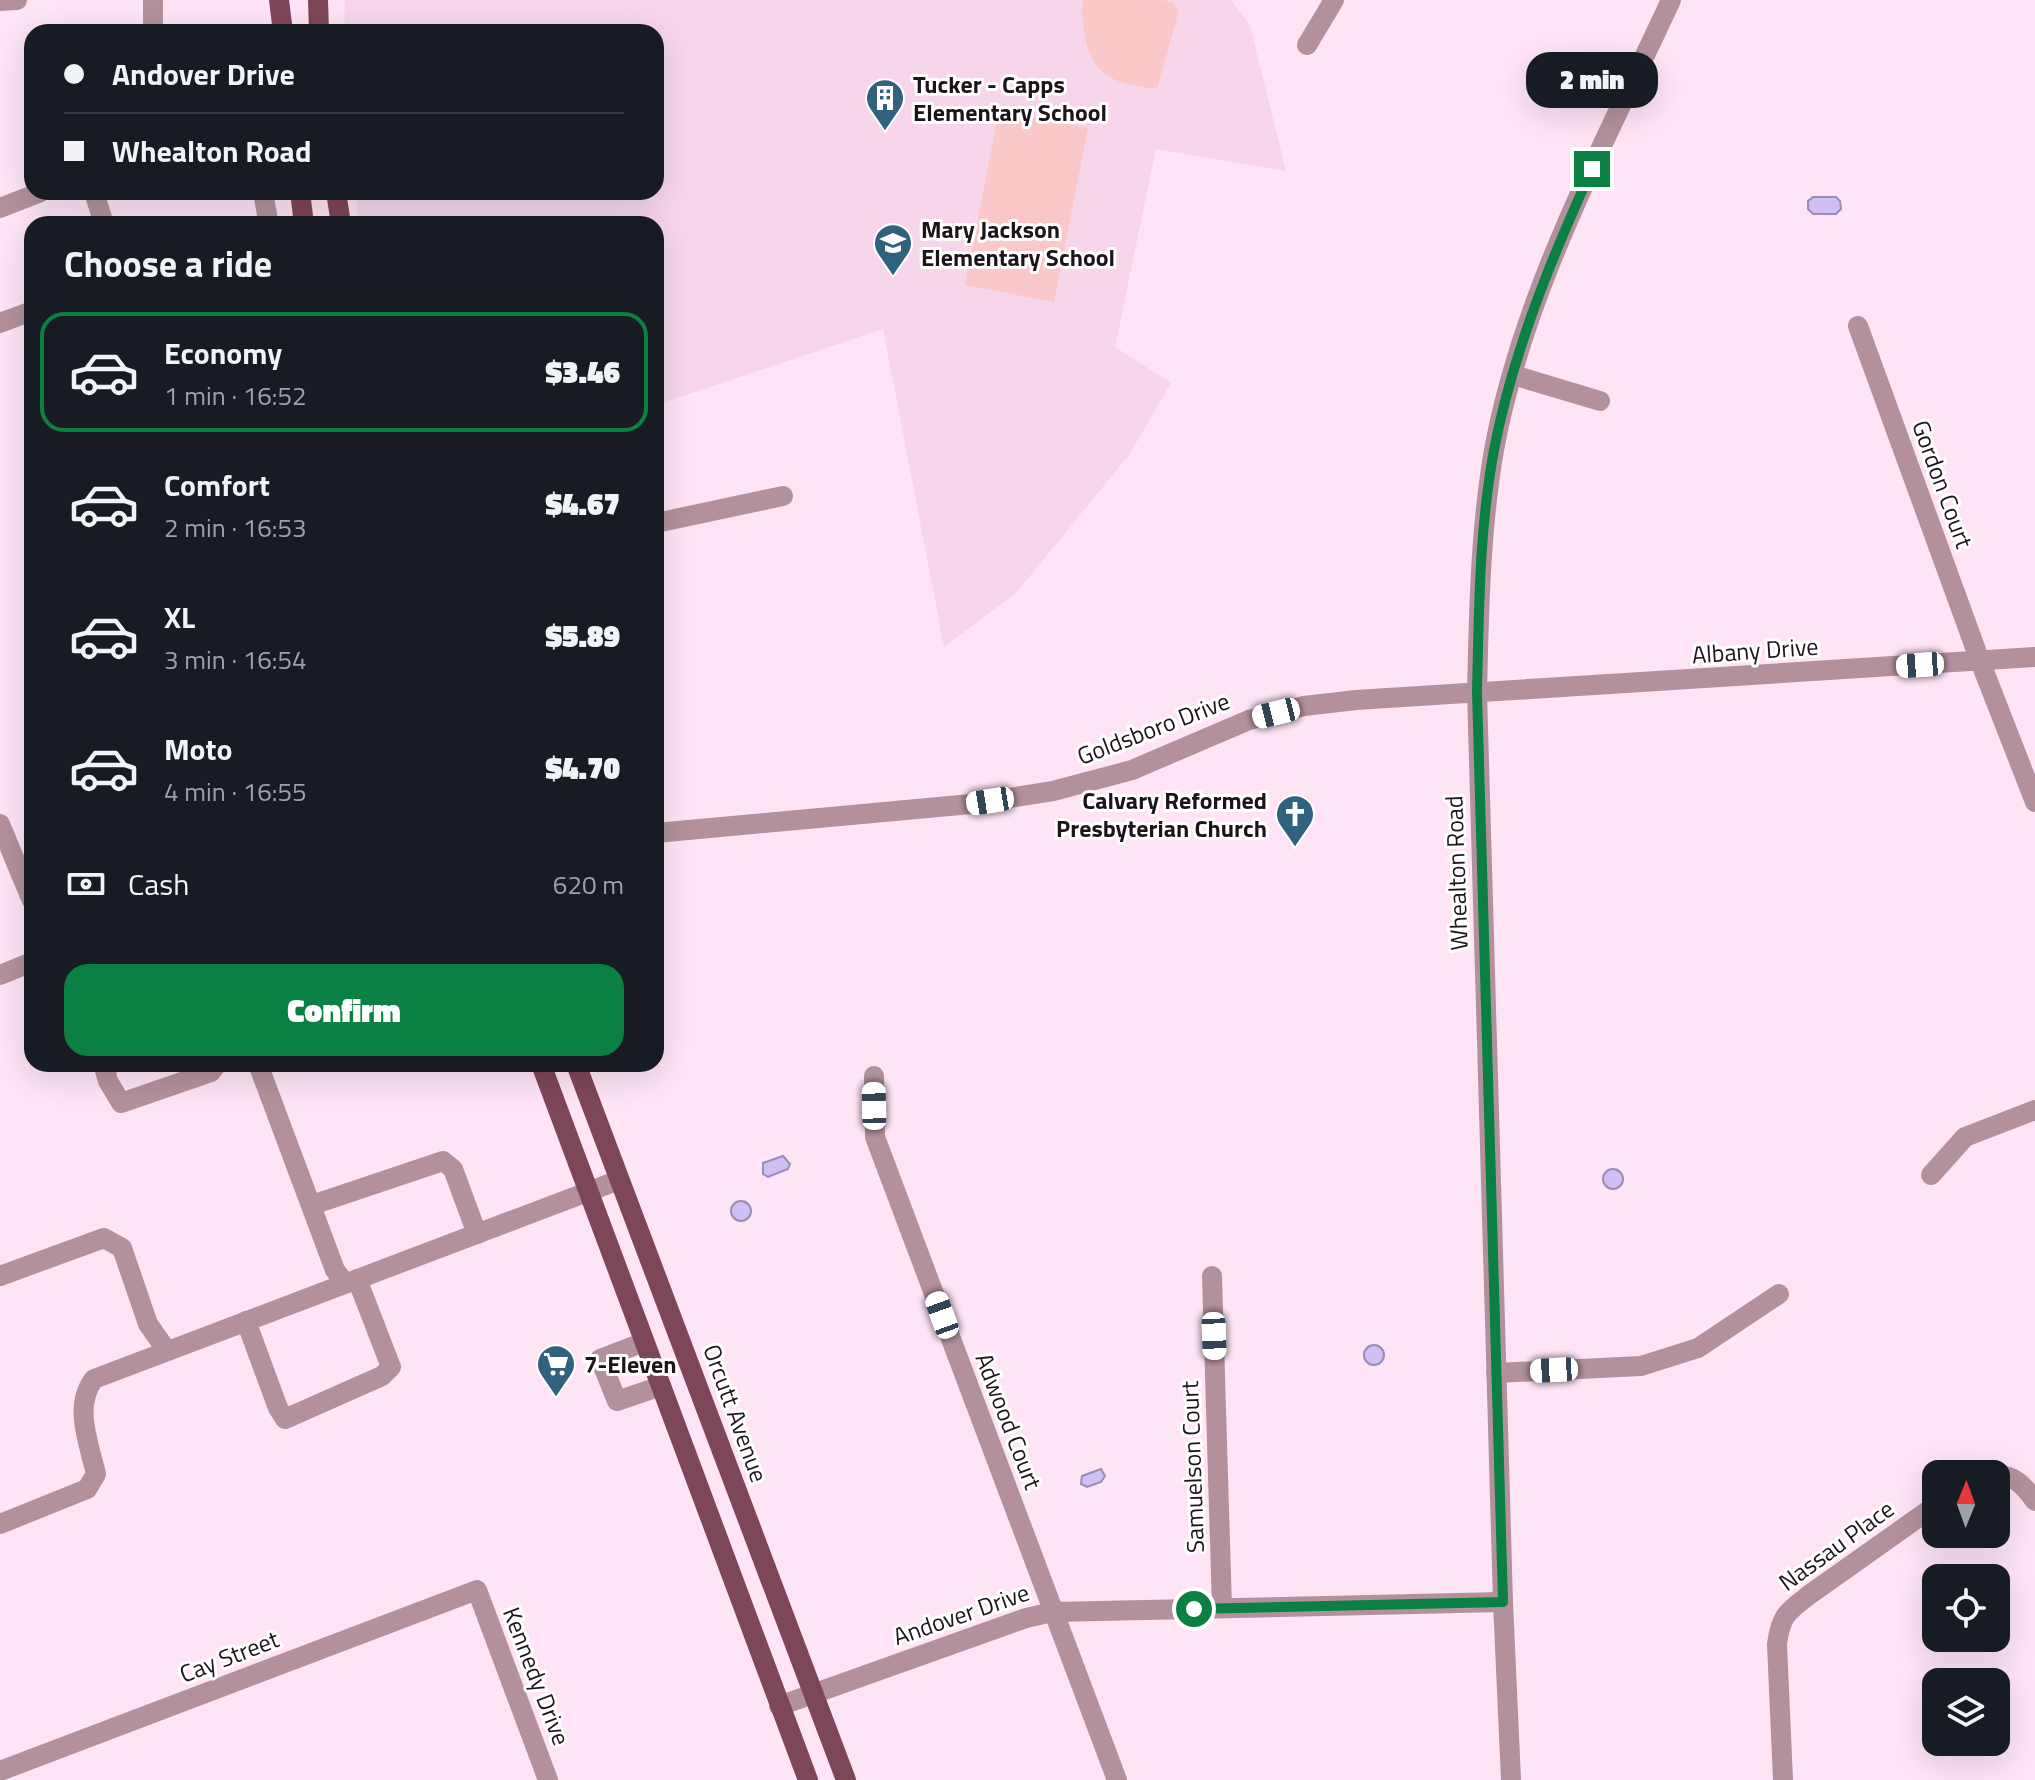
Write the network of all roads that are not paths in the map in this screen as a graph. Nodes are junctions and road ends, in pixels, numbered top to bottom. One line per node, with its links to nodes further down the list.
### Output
1 (17, 0): 7 (street)
2 (153, 0): 8 (street)
3 (279, 0): 9 (main road)
4 (318, 0): 10 (main road)
5 (1334, 0): 11 (street)
6 (1671, 0): 17 (street, Whealton Road)
7 (0, 1)
8 (153, 24)
9 (282, 24)
10 (319, 24)
11 (1307, 45)
12 (24, 199): 13 (street)
13 (0, 208)
14 (24, 314): 15 (street)
15 (0, 323)
16 (1858, 326): 22 (street, Gordon Court)
17 (1513, 375): 18 (street); 23 (street, Whealton Road)
18 (1600, 401)
19 (783, 496): 20 (street)
20 (664, 521)
21 (2035, 657): 22 (street, Albany Drive)
22 (1980, 661): 23 (street, Albany Drive); 24 (street, Gordon Court)
23 (1477, 692): 25 (street, Goldsboro Drive); 49 (street, Whealton Road)
24 (2035, 802)
25 (664, 832)
26 (2, 833): 27 (street)
27 (24, 880)
28 (24, 965): 29 (street)
29 (0, 975)
30 (105, 1072): 31 (street)
31 (211, 1072)
32 (261, 1072): 40 (street)
33 (544, 1072): 39 (main road)
34 (579, 1072): 38 (main road, Orcutt Avenue)
35 (874, 1076): 58 (street, Adwood Court)
36 (2035, 1110): 37 (street)
37 (1931, 1175)
38 (619, 1180): 39 (street); 59 (main road, Orcutt Avenue)
39 (587, 1192): 41 (street); 47 (main road)
40 (312, 1205): 41 (street); 44 (street)
41 (477, 1234): 44 (street)
42 (0, 1276): 48 (street)
43 (1212, 1276): 57 (street, Samuelson Court)
44 (351, 1281): 46 (street); 46 (street)
45 (1779, 1294): 49 (street)
46 (246, 1321): 48 (street)
47 (644, 1342): 50 (main road); 50 (street)
48 (167, 1351): 54 (street)
49 (1496, 1373): 56 (street, Whealton Road)
50 (661, 1386): 60 (main road)
51 (2010, 1478): 52 (street)
52 (2035, 1501)
53 (1922, 1515): 67 (street, Nassau Place)
54 (0, 1524)
55 (477, 1590): 61 (street, Cay Street); 62 (street, Kennedy Drive)
56 (1503, 1602): 57 (street, Andover Drive); 66 (street, Whealton Road)
57 (1222, 1608): 58 (street, Andover Drive)
58 (1053, 1612): 59 (street, Andover Drive); 65 (street, Adwood Court)
59 (813, 1693): 60 (street, Andover Drive); 64 (main road, Orcutt Avenue)
60 (779, 1706): 63 (main road)
61 (0, 1771)
62 (548, 1780)
63 (808, 1780)
64 (846, 1780)
65 (1117, 1780)
66 (1511, 1780)
67 (1783, 1780)

